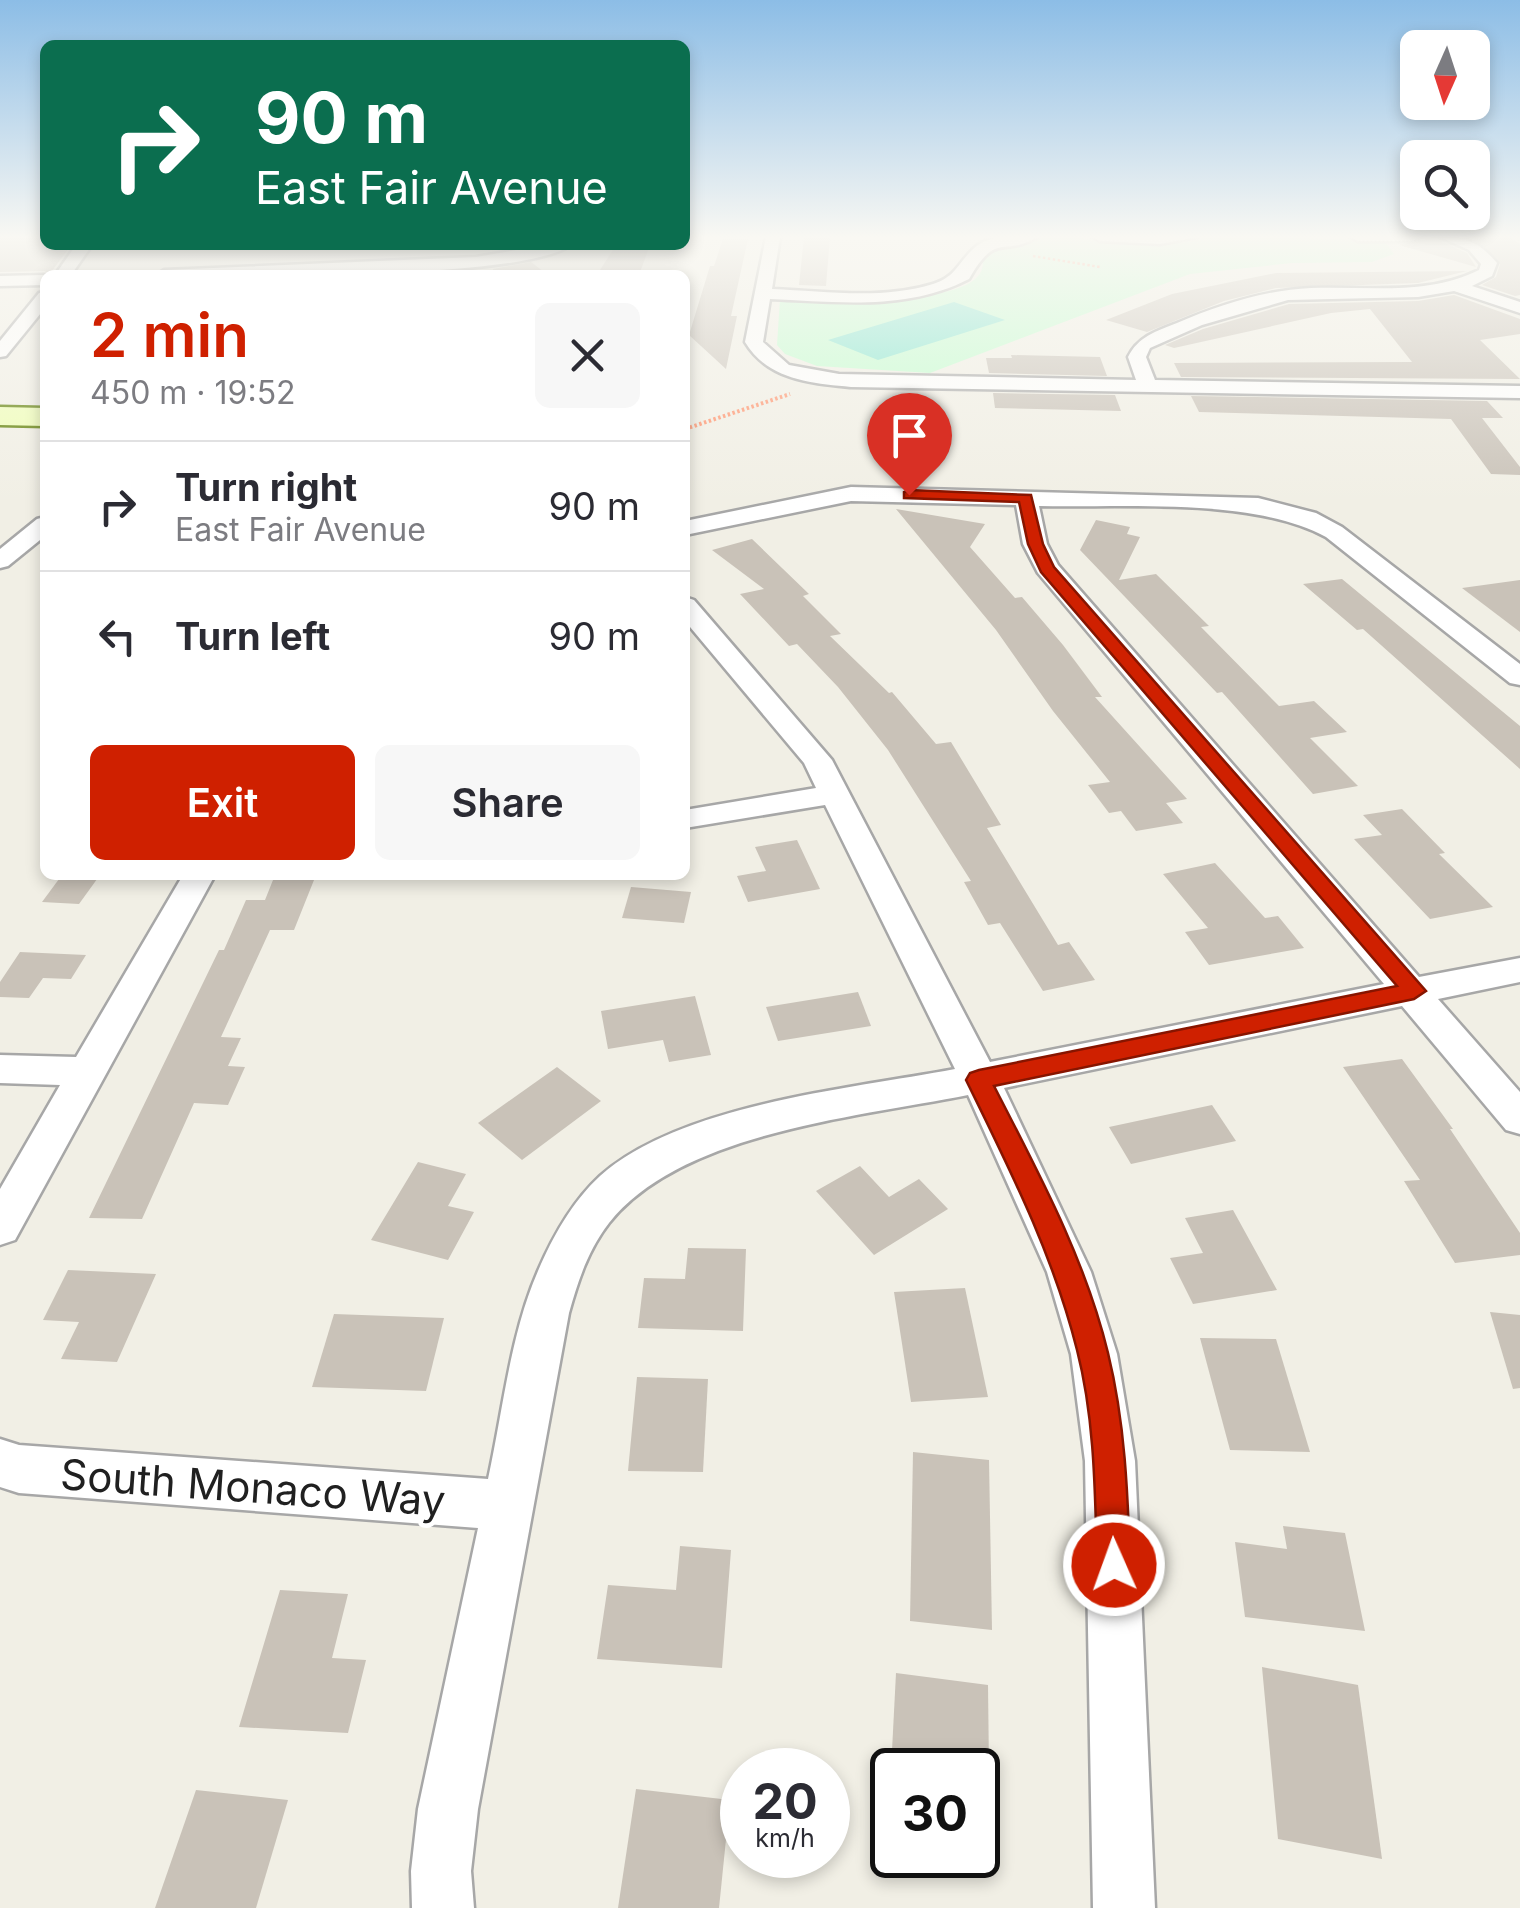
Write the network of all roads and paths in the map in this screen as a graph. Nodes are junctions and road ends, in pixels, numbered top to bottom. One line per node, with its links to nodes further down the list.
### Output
1 (21, 326): 4 (street)
2 (757, 326): 5 (street)
3 (1190, 326): 6 (street)
4 (0, 352)
5 (833, 379): 6 (street); 10 (path)
6 (1148, 386): 7 (street)
7 (1518, 394)
8 (0, 416): 9 (street)
9 (40, 417)
10 (690, 428)
11 (1026, 498): 12 (street); 16 (street); 21 (street)
12 (690, 527)
13 (40, 528): 14 (street)
14 (0, 561)
15 (690, 611): 17 (street)
16 (1520, 677)
17 (835, 794): 18 (street); 24 (street)
18 (690, 818)
19 (196, 880): 23 (street)
20 (1520, 970): 21 (street)
21 (1414, 991): 24 (street); 25 (street)
22 (0, 1069): 23 (street)
23 (87, 1072): 26 (street)
24 (979, 1080): 28 (street); 30 (street)
25 (1520, 1118)
26 (0, 1228)
27 (0, 1463): 28 (street, South Monaco Way)
28 (506, 1505): 29 (street)
29 (442, 1908)
30 (1124, 1908)

